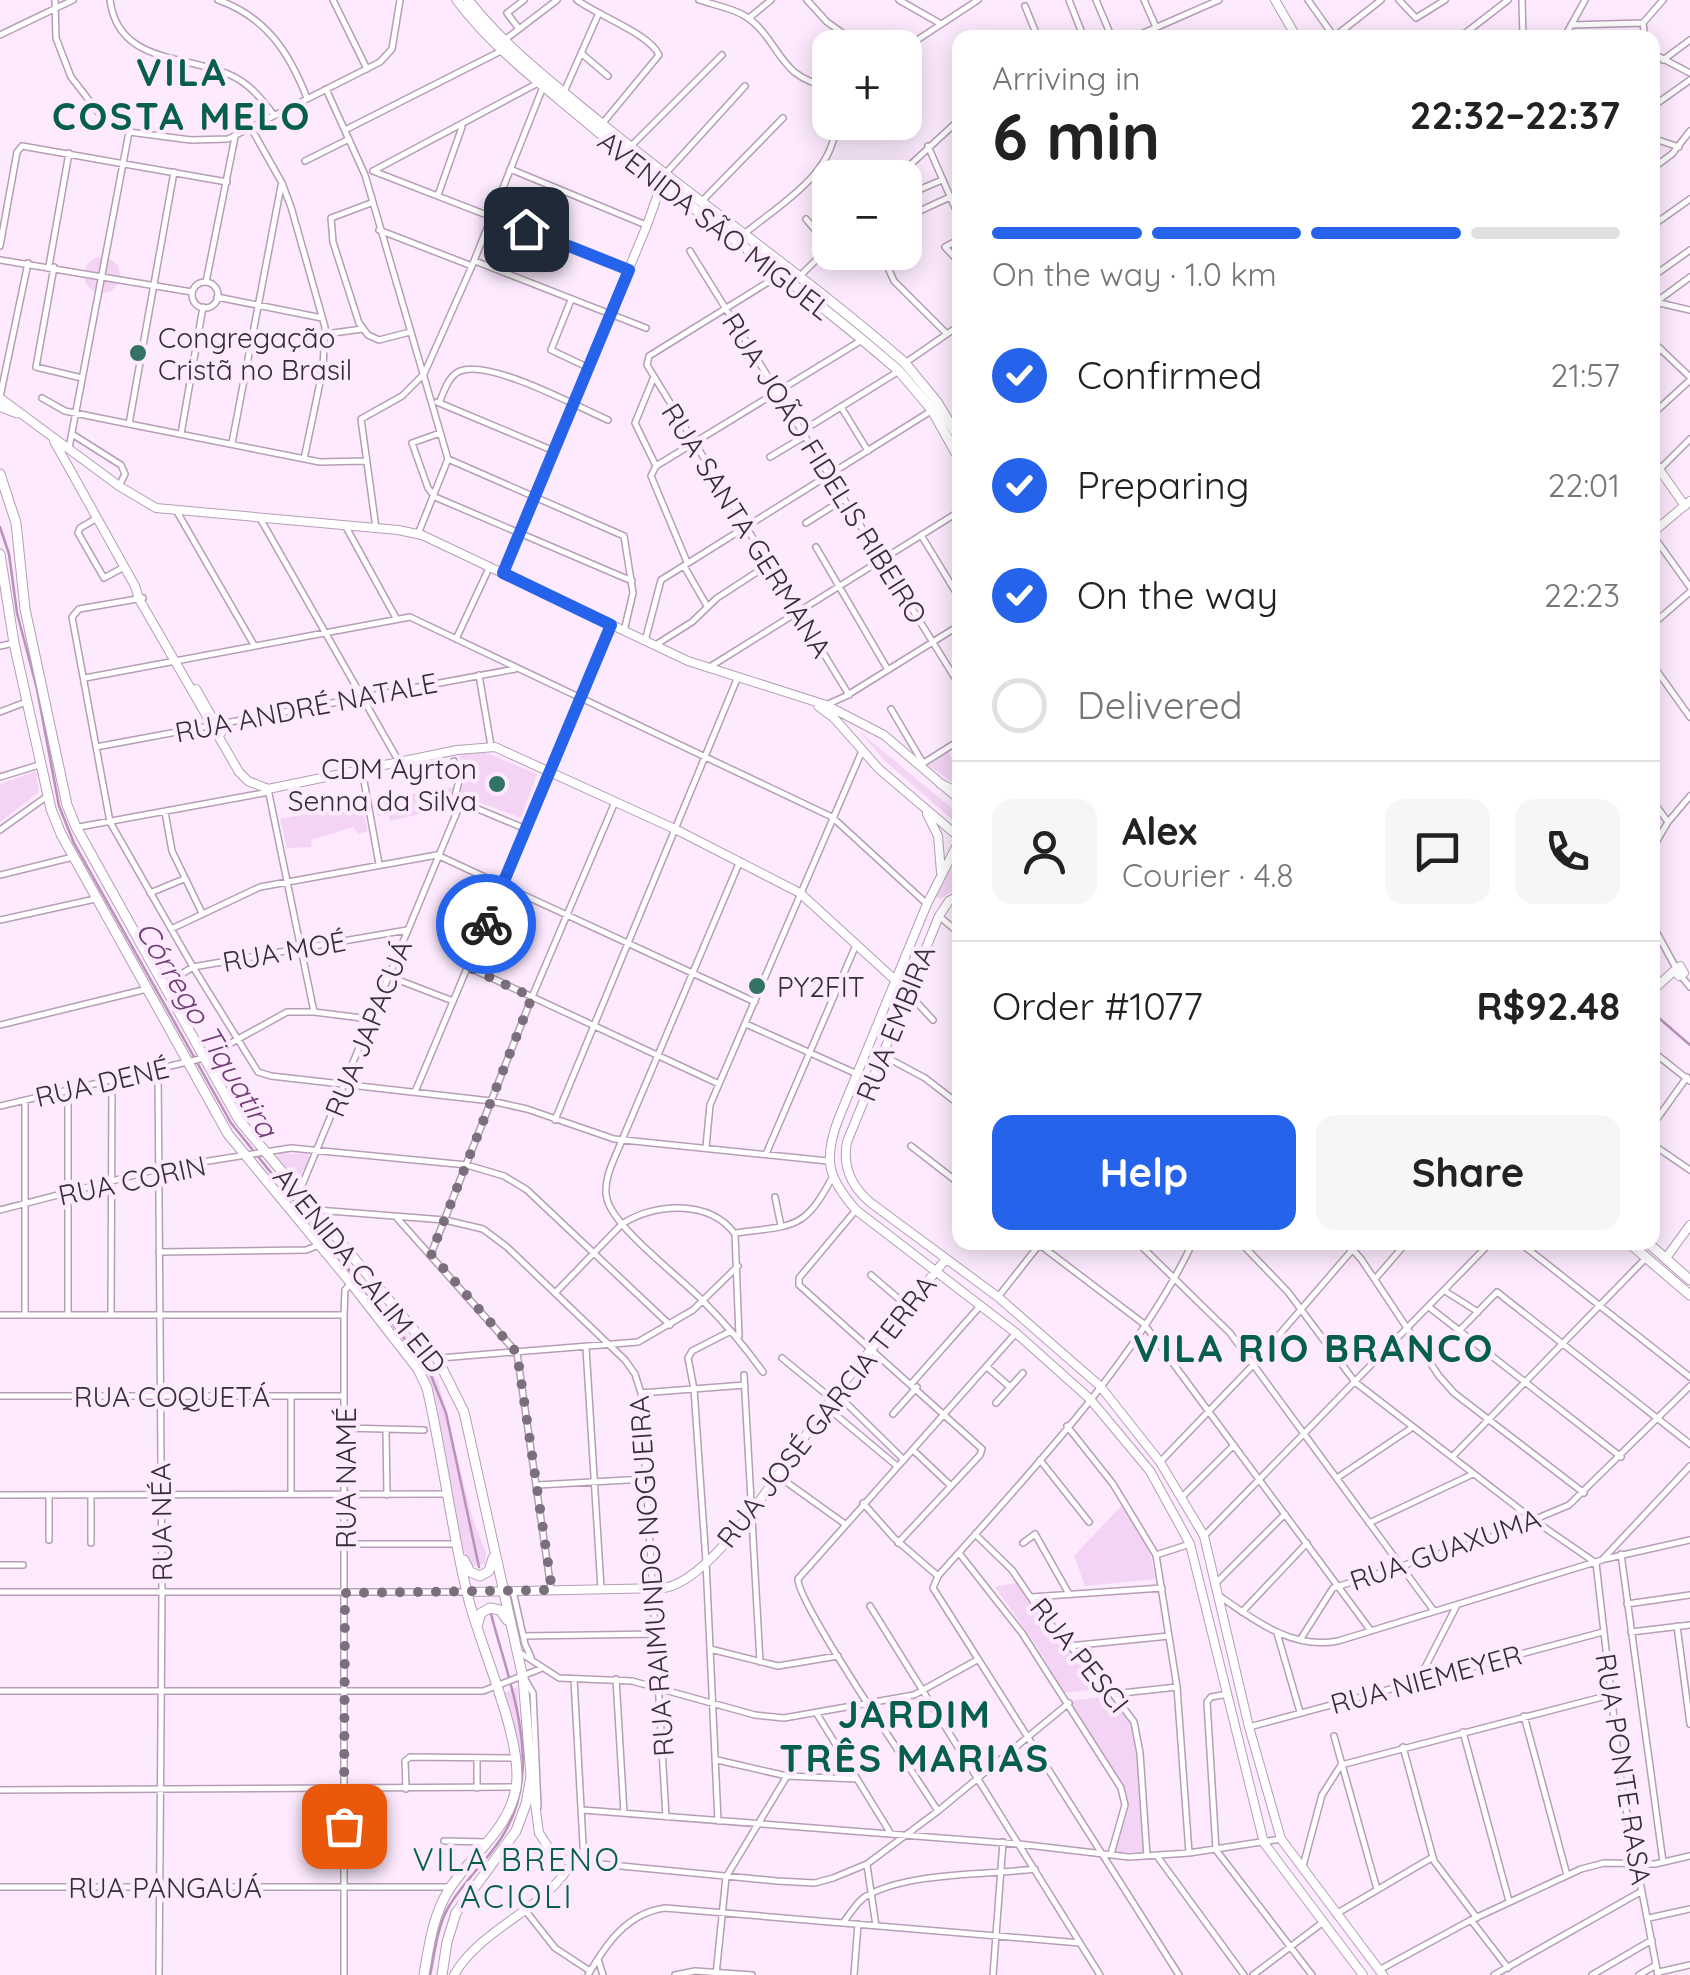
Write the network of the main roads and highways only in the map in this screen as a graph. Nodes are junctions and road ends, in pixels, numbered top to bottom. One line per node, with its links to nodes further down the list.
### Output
1 (458, 0): 5 (main road, AVENIDA SÃO MIGUEL)
2 (468, 0): 5 (main road, AVENIDA SÃO MIGUEL)
3 (1275, 0): 4 (main road)
4 (1292, 30)
5 (502, 46): 6 (main road, AVENIDA SÃO MIGUEL); 6 (main road, AVENIDA SÃO MIGUEL)
6 (662, 180): 7 (main road, AVENIDA SÃO MIGUEL); 7 (main road, AVENIDA SÃO MIGUEL); 20 (main road)
7 (902, 367): 11 (main road, AVENIDA SÃO MIGUEL); 13 (main road, AVENIDA SÃO MIGUEL)
8 (0, 398): 10 (main road)
9 (0, 407): 10 (main road)
10 (16, 412): 12 (main road)
11 (952, 427)
12 (53, 439): 20 (main road); 32 (main road)
13 (952, 446)
14 (1660, 469): 17 (main road)
15 (0, 474): 16 (main road, AVENIDA CALIM EID)
16 (3, 492): 24 (main road, AVENIDA CALIM EID)
17 (1688, 504): 18 (main road)
18 (1660, 527)
19 (0, 554): 21 (main road, AVENIDA CALIM EID)
20 (503, 573): 23 (main road)
21 (2, 591): 22 (main road, AVENIDA CALIM EID)
22 (4, 644): 24 (main road, AVENIDA CALIM EID)
23 (805, 699): 25 (main road); 27 (main road)
24 (50, 764): 34 (main road, AVENIDA CALIM EID); 34 (main road, AVENIDA CALIM EID)
25 (941, 784): 26 (main road)
26 (952, 792)
27 (919, 803): 28 (main road); 30 (main road)
28 (952, 831)
29 (952, 854): 30 (main road, RUA EMBIRA)
30 (942, 875): 32 (main road, RUA EMBIRA)
31 (952, 900): 33 (main road, RUA EMBIRA)
32 (895, 980): 33 (main road); 41 (main road, RUA EMBIRA)
33 (906, 991): 40 (main road, RUA EMBIRA)
34 (195, 1060): 44 (main road, AVENIDA CALIM EID); 45 (main road, AVENIDA CALIM EID)
35 (1690, 1225): 39 (main road)
36 (1638, 1250): 43 (main road)
37 (1640, 1250): 39 (main road)
38 (1656, 1250): 39 (main road)
39 (1666, 1258): 42 (main road)
40 (946, 1260): 41 (main road, RUA JOSÉ GARCIA TERRA); 53 (main road)
41 (936, 1272): 47 (main road, RUA JOSÉ GARCIA TERRA); 57 (main road)
42 (1690, 1280)
43 (1690, 1295)
44 (457, 1544): 45 (main road); 46 (main road, AVENIDA CALIM EID)
45 (494, 1545): 47 (main road, AVENIDA CALIM EID)
46 (467, 1592): 47 (main road); 49 (main road, AVENIDA CALIM EID)
47 (509, 1592): 48 (main road, AVENIDA CALIM EID)
48 (518, 1636): 49 (main road); 50 (main road, AVENIDA CALIM EID)
49 (479, 1640): 54 (main road, AVENIDA CALIM EID)
50 (531, 1776): 51 (main road, AVENIDA CALIM EID); 52 (main road)
51 (516, 1831): 52 (main road); 55 (main road, AVENIDA CALIM EID)
52 (539, 1833): 56 (main road)
53 (1381, 1972)
54 (424, 1975)
55 (442, 1975)
56 (454, 1975)
57 (1363, 1975)

